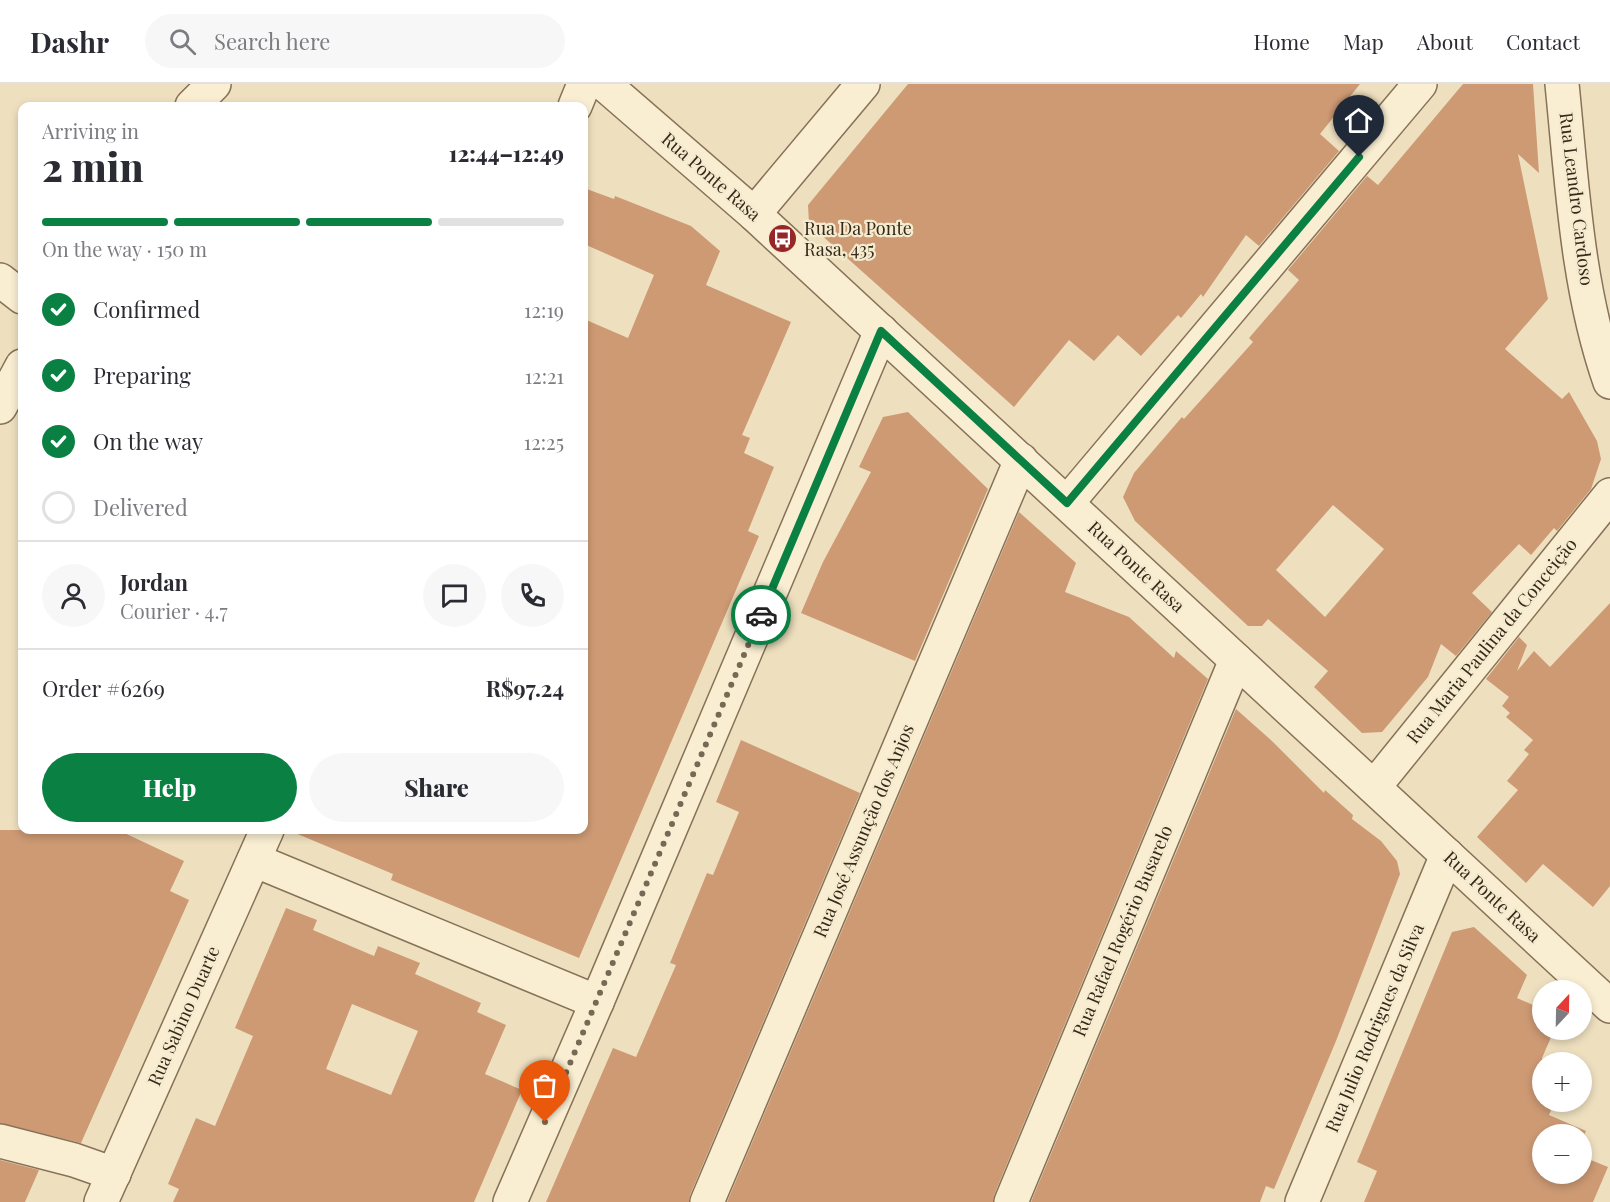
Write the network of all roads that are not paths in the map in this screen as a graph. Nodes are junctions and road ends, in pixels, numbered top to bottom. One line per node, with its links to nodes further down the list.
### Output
1 (214, 84): 7 (street)
2 (584, 84): 8 (street)
3 (604, 84): 9 (street, Rua Ponte Rasa)
4 (863, 84): 9 (street)
5 (1420, 84): 18 (street)
6 (1562, 84): 14 (street, Rua Leandro Cardoso)
7 (196, 102)
8 (577, 102)
9 (754, 214): 12 (street, Rua Ponte Rasa)
10 (0, 280): 11 (street)
11 (18, 294)
12 (881, 331): 16 (street, Rua Ponte Rasa); 24 (street)
13 (18, 373): 15 (street)
14 (1610, 382)
15 (0, 407)
16 (1021, 460): 18 (street, Rua Ponte Rasa); 29 (street, Rua José Assunção dos Anjos)
17 (1610, 495): 20 (street, Rua Maria Paulina da Conceição)
18 (1067, 503): 19 (street, Rua Ponte Rasa)
19 (1236, 660): 20 (street, Rua Ponte Rasa); 30 (street, Rua Rafael Rogério Busarelo)
20 (1374, 787): 22 (street, Rua Ponte Rasa)
21 (265, 834): 23 (street, Rua Sabino Duarte)
22 (1447, 855): 25 (street, Rua Ponte Rasa); 31 (street, Rua Julio Rodrigues da Silva)
23 (254, 860): 24 (street); 27 (street, Rua Sabino Duarte)
24 (597, 1002): 28 (street)
25 (1610, 1006)
26 (0, 1141): 27 (street)
27 (107, 1188)
28 (510, 1202)
29 (707, 1202)
30 (1011, 1202)
31 (1302, 1202)

